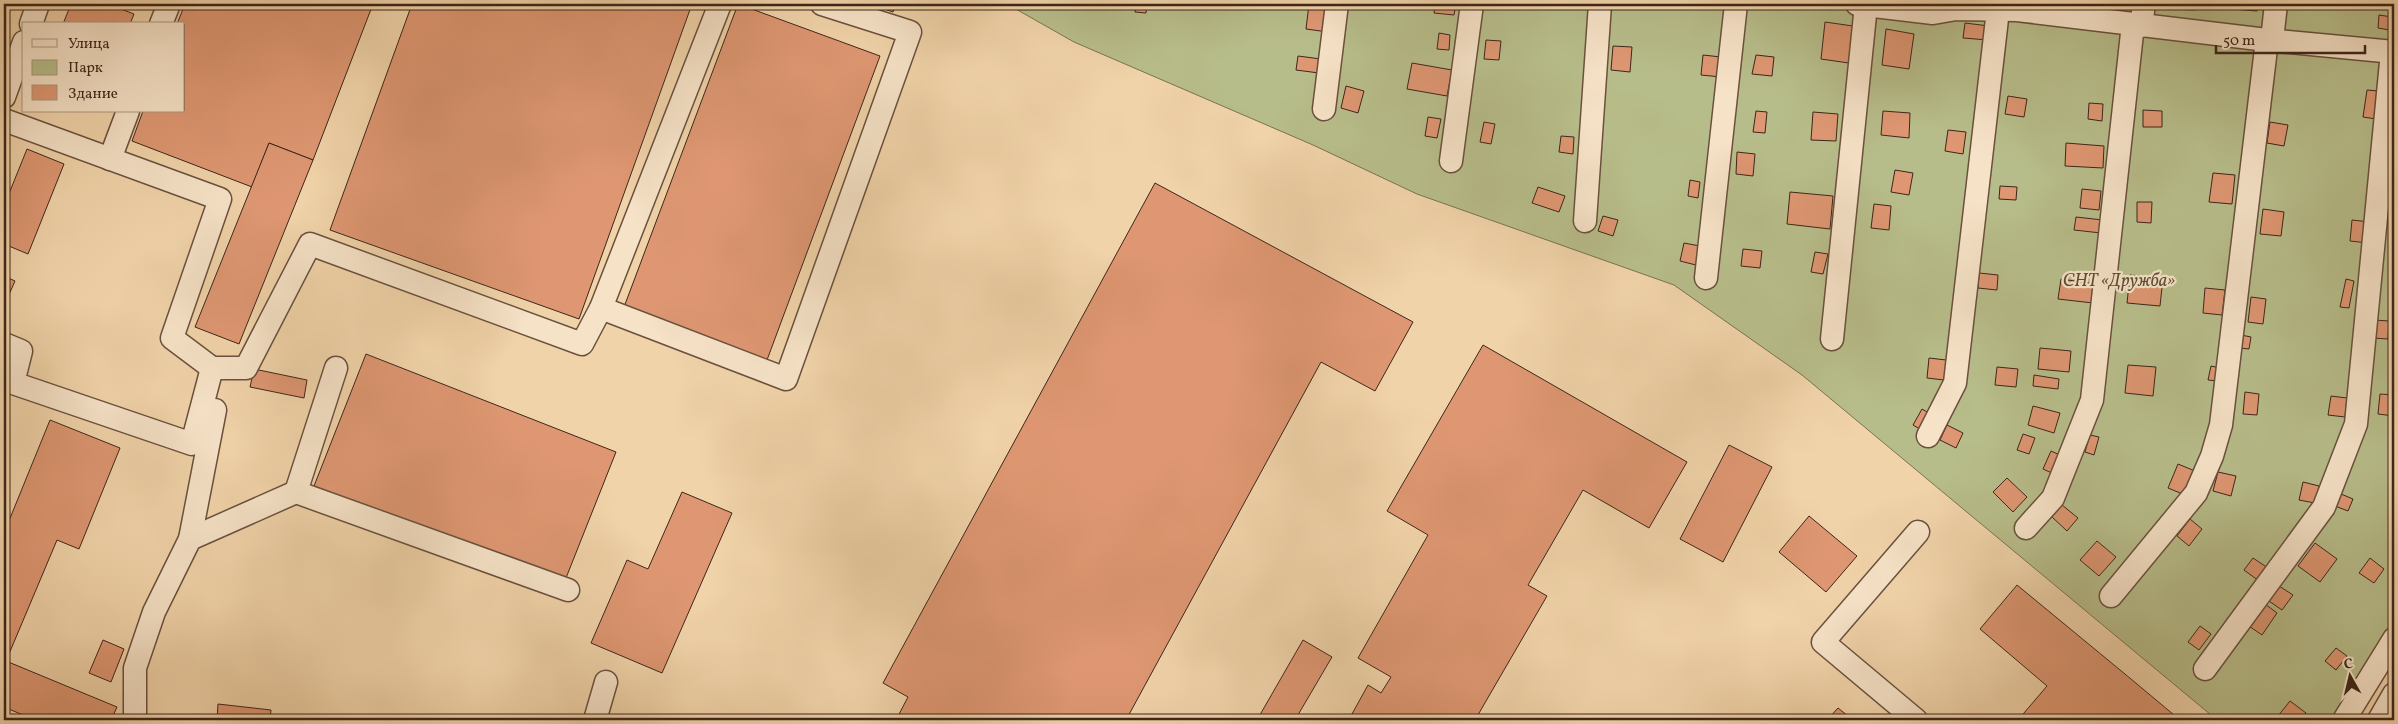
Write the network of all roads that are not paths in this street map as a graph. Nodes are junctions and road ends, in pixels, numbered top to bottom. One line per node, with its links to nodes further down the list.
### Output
1 (38, 4): 14 (street)
2 (169, 4): 15 (street)
3 (720, 4): 28 (street)
4 (822, 4): 28 (street)
5 (1338, 4): 21 (street)
6 (1472, 4): 25 (street)
7 (1600, 4): 26 (street)
8 (1736, 4): 27 (street)
9 (1861, 4): 12 (street); 29 (street)
10 (2144, 4): 16 (street)
11 (2276, 4): 17 (street)
12 (1893, 6): 13 (street)
13 (2011, 8): 16 (street); 33 (street)
14 (31, 22)
15 (162, 22)
16 (2137, 25): 17 (street); 35 (street)
17 (2270, 40): 19 (street); 39 (street)
18 (22, 48): 20 (street)
19 (2393, 52): 41 (street)
20 (4, 97)
21 (1324, 110)
22 (128, 112): 24 (street)
23 (4, 120): 24 (street)
24 (110, 159): 31 (street)
25 (1451, 161)
26 (1585, 221)
27 (1706, 278)
28 (601, 308): 31 (street)
29 (1832, 339)
30 (4, 344): 31 (street)
31 (217, 368): 37 (street)
32 (336, 368): 34 (street)
33 (1928, 436)
34 (296, 492): 37 (street); 38 (street)
35 (2026, 528)
36 (1918, 532): 46 (street)
37 (190, 539): 44 (street)
38 (568, 590)
39 (2111, 596)
40 (2394, 639): 47 (street)
41 (2205, 669)
42 (606, 682): 45 (street)
43 (2394, 694): 48 (street)
44 (135, 720)
45 (595, 720)
46 (1916, 720)
47 (2344, 720)
48 (2379, 720)

